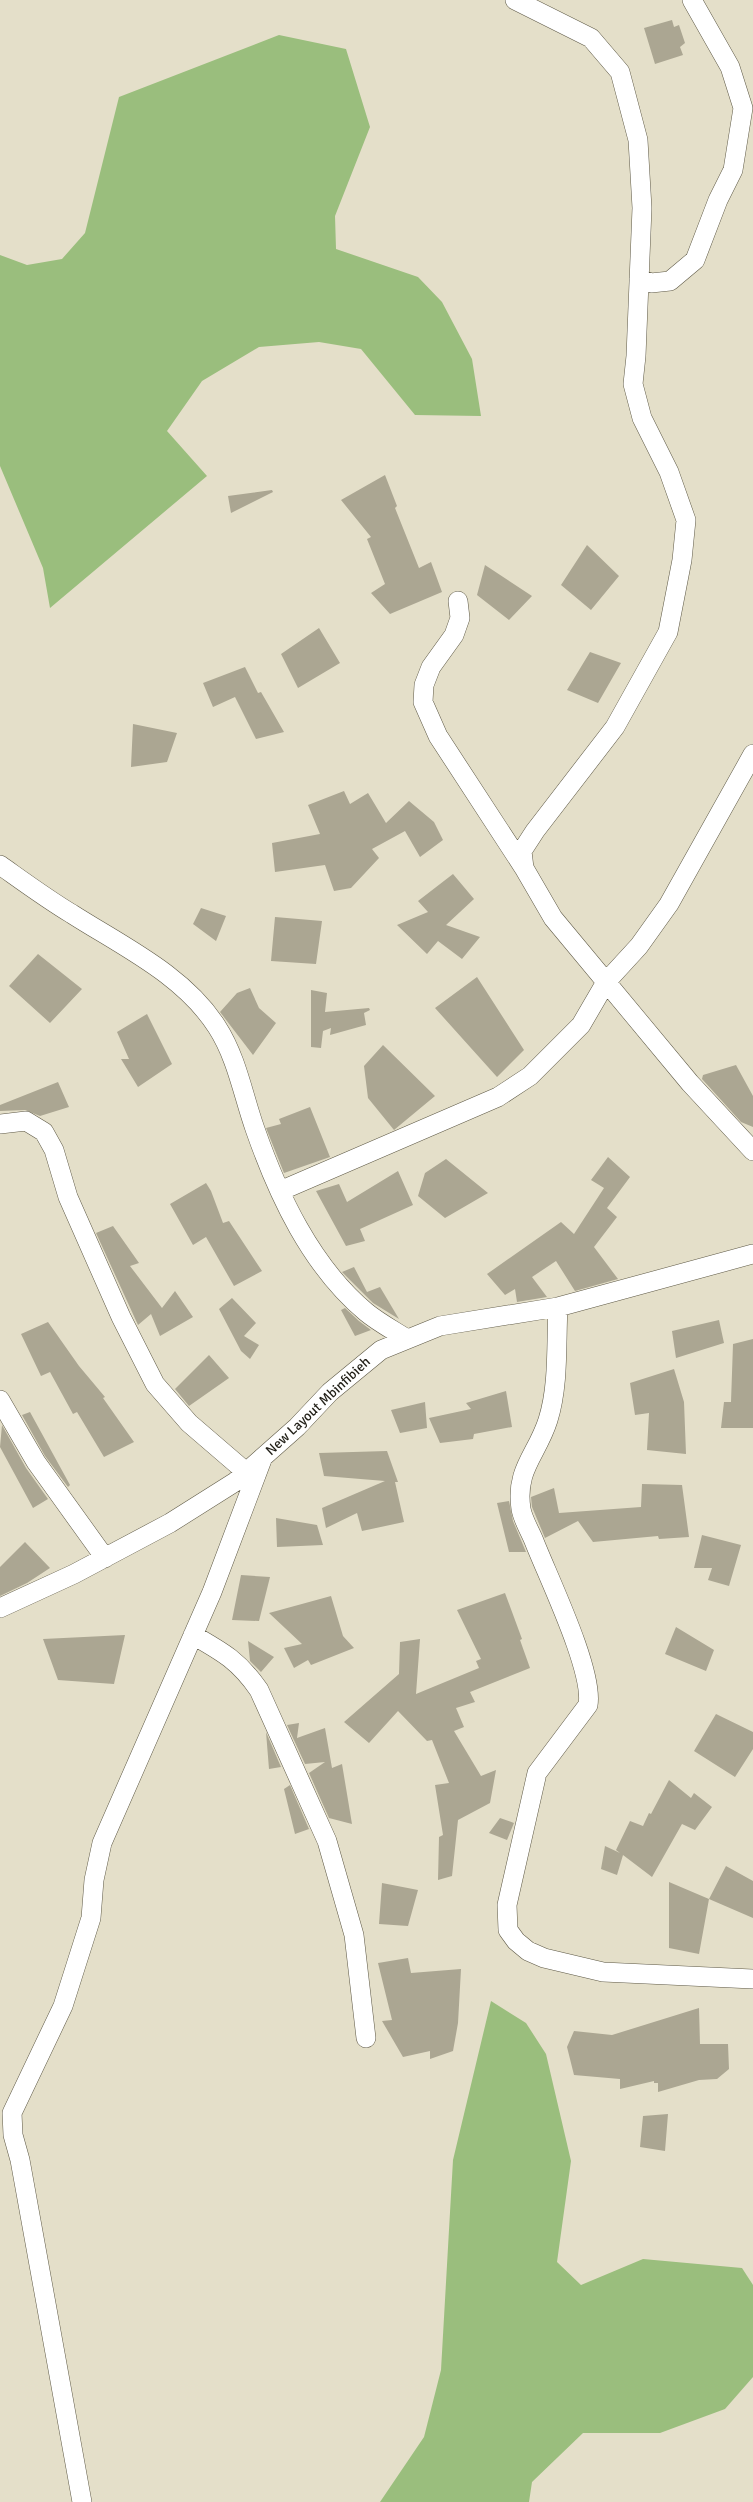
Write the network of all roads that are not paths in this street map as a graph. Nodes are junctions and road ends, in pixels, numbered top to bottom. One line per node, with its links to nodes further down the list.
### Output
1 (514, 0): 3 (street)
2 (692, 0): 3 (street)
3 (639, 279): 7 (street)
4 (458, 601): 7 (street)
5 (753, 754): 8 (street)
6 (0, 865): 11 (street)
7 (524, 868): 8 (street)
8 (606, 982): 10 (street); 11 (street)
9 (0, 1124): 17 (street)
10 (753, 1150)
11 (280, 1191): 14 (street)
12 (753, 1254): 13 (street, New Layout Mbinfibieh)
13 (558, 1307): 14 (street, New Layout Mbinfibieh); 21 (street)
14 (407, 1339): 16 (street, New Layout Mbinfibieh)
15 (0, 1400): 18 (street)
16 (263, 1457): 17 (street, New Layout Mbinfibieh); 20 (street)
17 (246, 1472): 18 (street, New Layout Mbinfibieh)
18 (105, 1558): 19 (street, New Layout Mbinfibieh)
19 (0, 1608)
20 (193, 1635): 22 (street); 23 (street)
21 (753, 1979)
22 (366, 2038)
23 (82, 2502)

